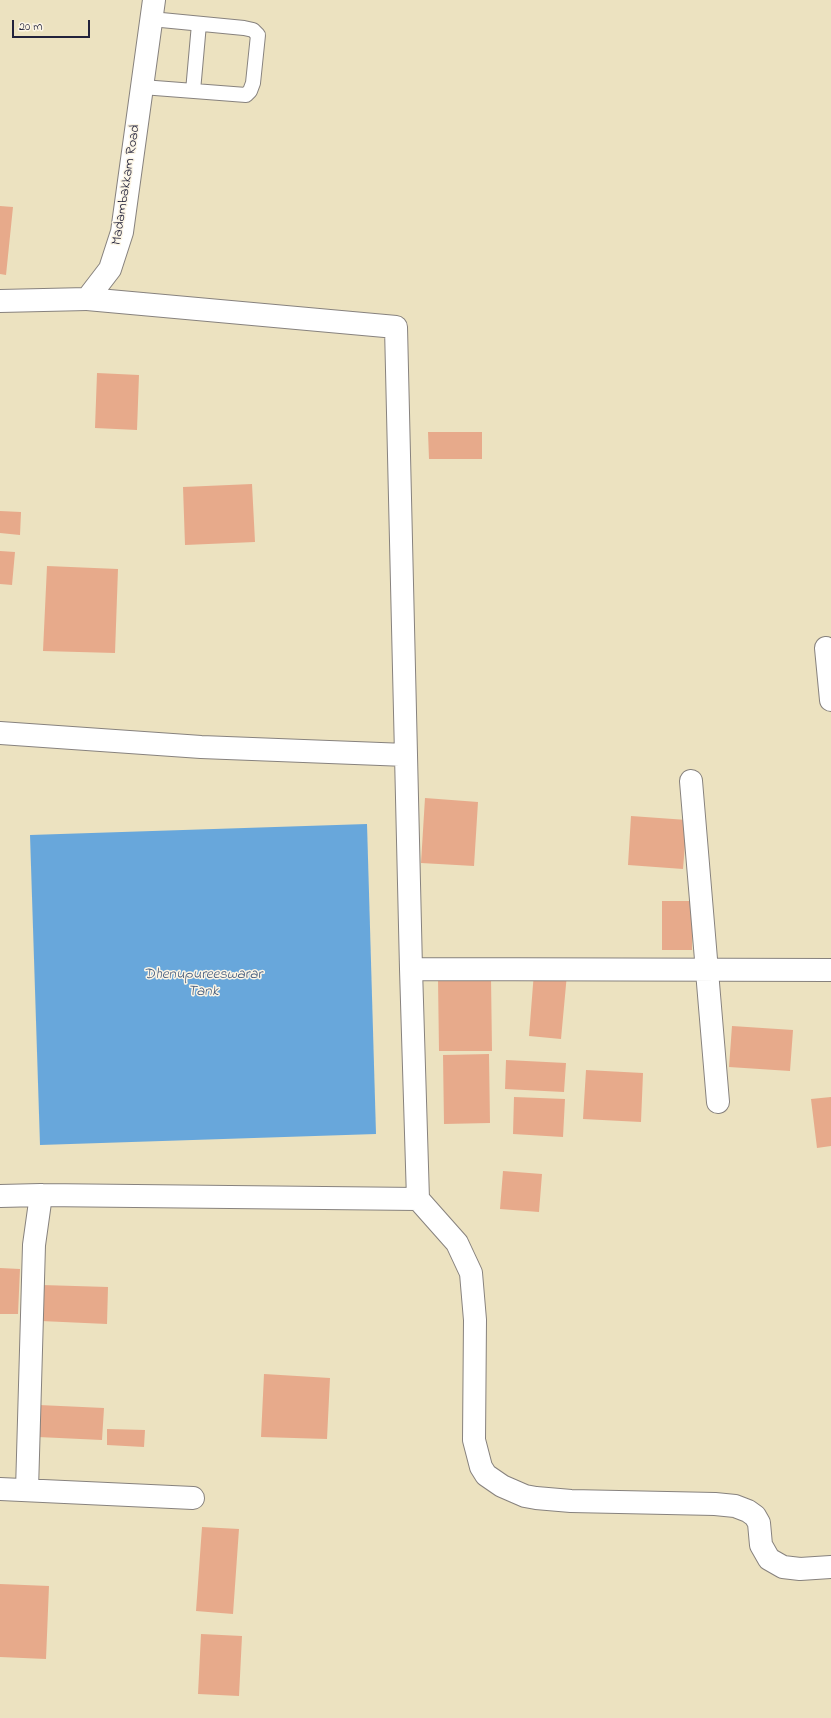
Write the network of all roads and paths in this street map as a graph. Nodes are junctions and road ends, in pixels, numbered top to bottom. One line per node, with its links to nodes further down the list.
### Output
1 (153, 10): 2 (lane); 3 (street, Madambakkam Road)
2 (198, 24): 4 (lane); 4 (lane)
3 (142, 87): 4 (lane); 5 (street, Madambakkam Road)
4 (193, 91)
5 (87, 299): 6 (street); 10 (street)
6 (0, 301)
7 (826, 648): 8 (street)
8 (831, 700)
9 (0, 733): 10 (street)
10 (406, 755): 12 (street)
11 (691, 781): 13 (street)
12 (411, 969): 13 (street); 18 (street)
13 (708, 970): 14 (street); 15 (street)
14 (831, 970)
15 (718, 1102)
16 (41, 1195): 17 (street); 18 (street); 20 (street)
17 (0, 1196)
18 (418, 1199): 22 (street)
19 (0, 1489): 20 (street)
20 (27, 1490): 21 (street)
21 (193, 1498)
22 (831, 1567)

